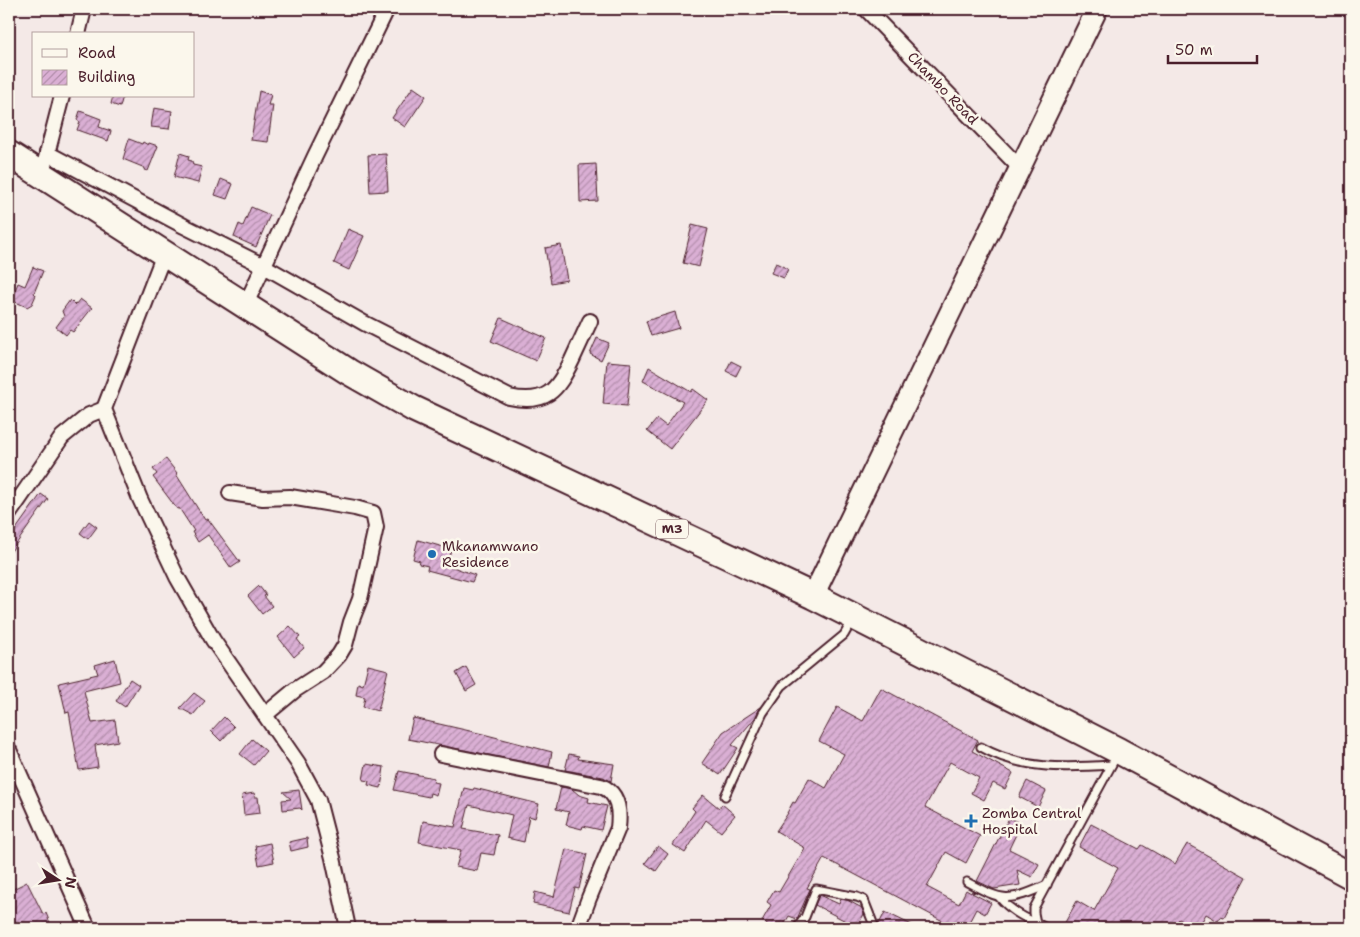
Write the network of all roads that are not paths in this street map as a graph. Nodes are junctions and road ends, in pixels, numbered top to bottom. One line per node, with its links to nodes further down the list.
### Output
1 (84, 9): 5 (street)
2 (387, 9): 11 (street)
3 (866, 9): 9 (street, Chambo Road)
4 (1097, 9): 9 (main road)
5 (78, 32)
6 (61, 98): 8 (street)
7 (9, 154): 8 (highway, M3)
8 (44, 164): 10 (highway, M3); 11 (street)
9 (1020, 168): 17 (main road)
10 (164, 254): 12 (highway, M3); 14 (street)
11 (264, 266): 12 (street); 13 (street)
12 (245, 306): 17 (highway, M3)
13 (590, 321)
14 (104, 409): 16 (street); 19 (street)
15 (230, 493): 19 (street)
16 (9, 514)
17 (813, 596): 18 (highway, M3)
18 (855, 617): 23 (highway, M3); 24 (lane)
19 (265, 715): 31 (street)
20 (981, 747): 23 (lane)
21 (9, 750): 30 (street)
22 (441, 754): 32 (street)
23 (1115, 758): 25 (highway, M3); 27 (lane)
24 (724, 796)
25 (1351, 876)
26 (967, 882): 28 (lane)
27 (1047, 885): 28 (lane); 29 (lane)
28 (999, 897): 29 (lane)
29 (1036, 923): 35 (lane)
30 (88, 928)
31 (348, 928)
32 (578, 928)
33 (796, 928): 34 (lane)
34 (875, 928)
35 (1046, 928)

